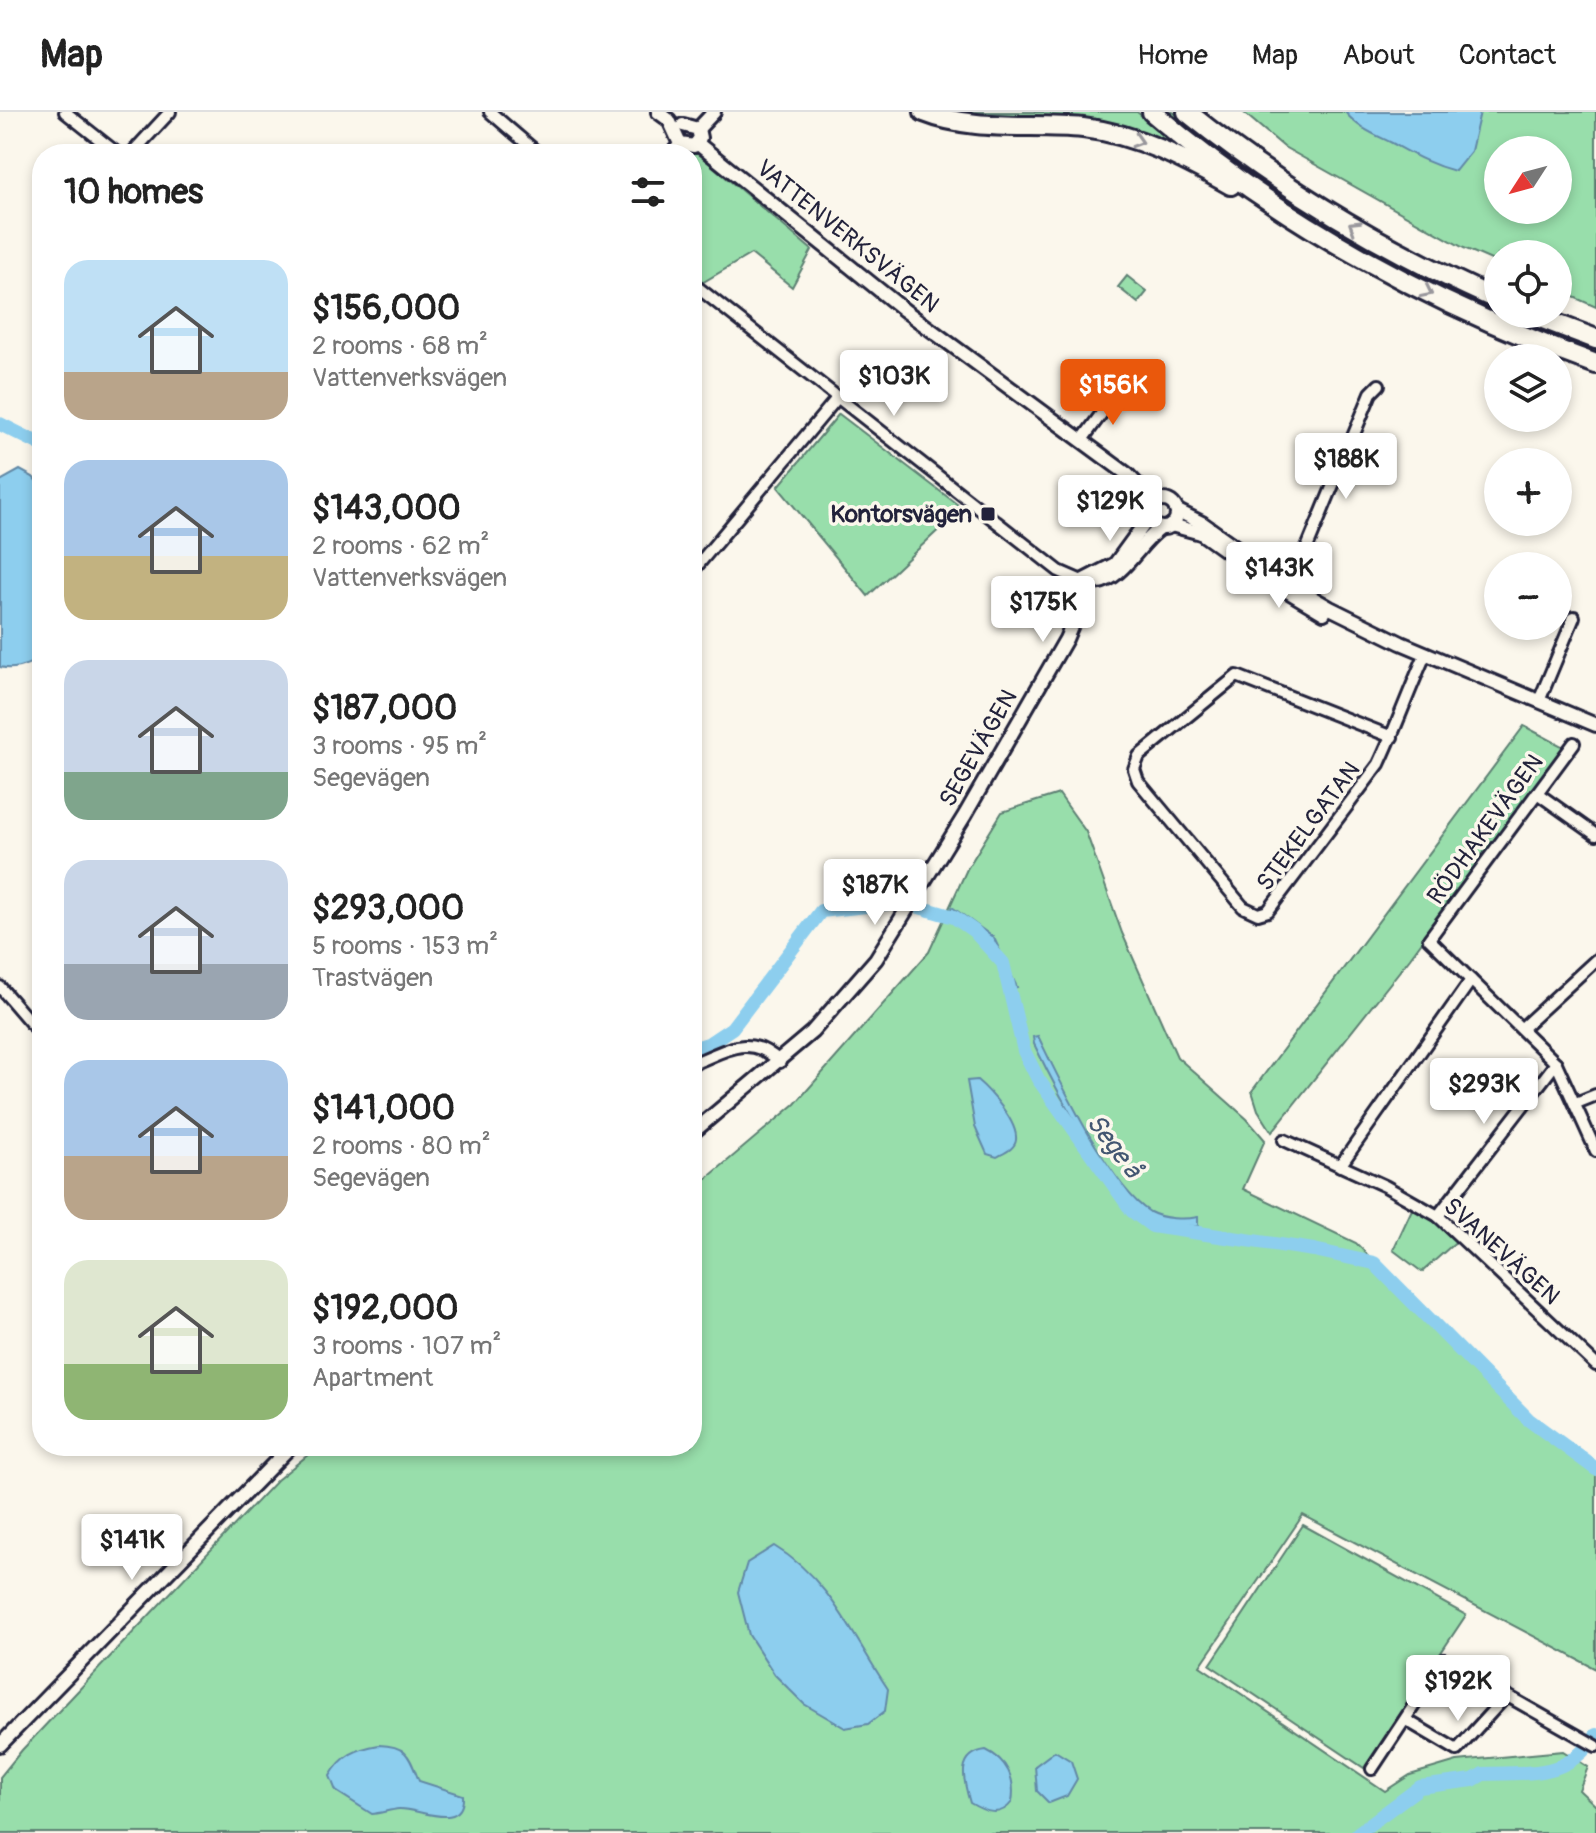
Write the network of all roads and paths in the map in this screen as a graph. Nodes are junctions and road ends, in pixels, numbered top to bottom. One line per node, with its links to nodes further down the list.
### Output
1 (65, 112): 14 (street)
2 (170, 112): 15 (street)
3 (490, 112): 16 (street)
4 (658, 112): 12 (street)
5 (672, 112): 12 (street)
6 (714, 112): 11 (street)
7 (924, 112): 21 (highway, one-way to 21)
8 (1152, 112): 21 (highway)
9 (1187, 112): 20 (highway)
10 (1205, 112): 20 (highway)
11 (698, 129): 12 (street); 13 (street)
12 (680, 135): 17 (street); 18 (street)
13 (697, 143)
14 (105, 144)
15 (140, 144)
16 (527, 144)
17 (675, 144)
18 (687, 144)
19 (702, 147): 30 (street, VATTENVERKSVÄGEN)
20 (1290, 186): 23 (highway, one-way to 20)
21 (1399, 278): 26 (highway, one-way to 26)
22 (702, 291): 29 (street)
23 (1484, 293)
24 (1567, 328): 25 (highway)
25 (1596, 339)
26 (1596, 364)
27 (1379, 385): 38 (street)
28 (1116, 394): 30 (street)
29 (838, 397): 36 (street); 37 (street)
30 (1082, 440): 31 (street, VATTENVERKSVÄGEN)
31 (1127, 474): 32 (street, VATTENVERKSVÄGEN); 34 (street, VATTENVERKSVÄGEN)
32 (1165, 501): 33 (street, VATTENVERKSVÄGEN); 34 (street)
33 (1176, 510): 35 (street); 38 (street)
34 (1150, 512): 35 (street, VATTENVERKSVÄGEN); 37 (street)
35 (1166, 526): 37 (street); 38 (street)
36 (702, 560)
37 (1082, 581): 53 (street, SEGEVÄGEN)
38 (1279, 584): 40 (street)
39 (1574, 617): 41 (street)
40 (1426, 653): 41 (street); 43 (street, STEKELGATAN)
41 (1539, 701): 42 (street)
42 (1596, 725)
43 (1392, 737): 43 (street, STEKELGATAN)
44 (1574, 743): 45 (street, RÖDHAKEVÄGEN)
45 (1537, 793): 46 (street); 48 (street, RÖDHAKEVÄGEN)
46 (1596, 835)
47 (1596, 960): 51 (street)
48 (1471, 980): 51 (street); 60 (street)
49 (0, 987): 50 (street)
50 (32, 1024)
51 (1522, 1028): 54 (street)
52 (702, 1061): 53 (street)
53 (780, 1062): 57 (street, SEGEVÄGEN)
54 (1556, 1063): 56 (street); 61 (street)
55 (1596, 1095): 56 (street)
56 (1576, 1103): 59 (street)
57 (702, 1125)
58 (1284, 1140): 60 (street, SVANEVÄGEN)
59 (1596, 1151)
60 (1340, 1166): 61 (street, SVANEVÄGEN)
61 (1438, 1216): 62 (street, SVANEVÄGEN)
62 (1596, 1365)
63 (273, 1456): 66 (street)
64 (1506, 1696): 65 (street); 65 (street); 67 (street)
65 (1406, 1720): 68 (street)
66 (0, 1745)
67 (1596, 1746)
68 (1372, 1769)

